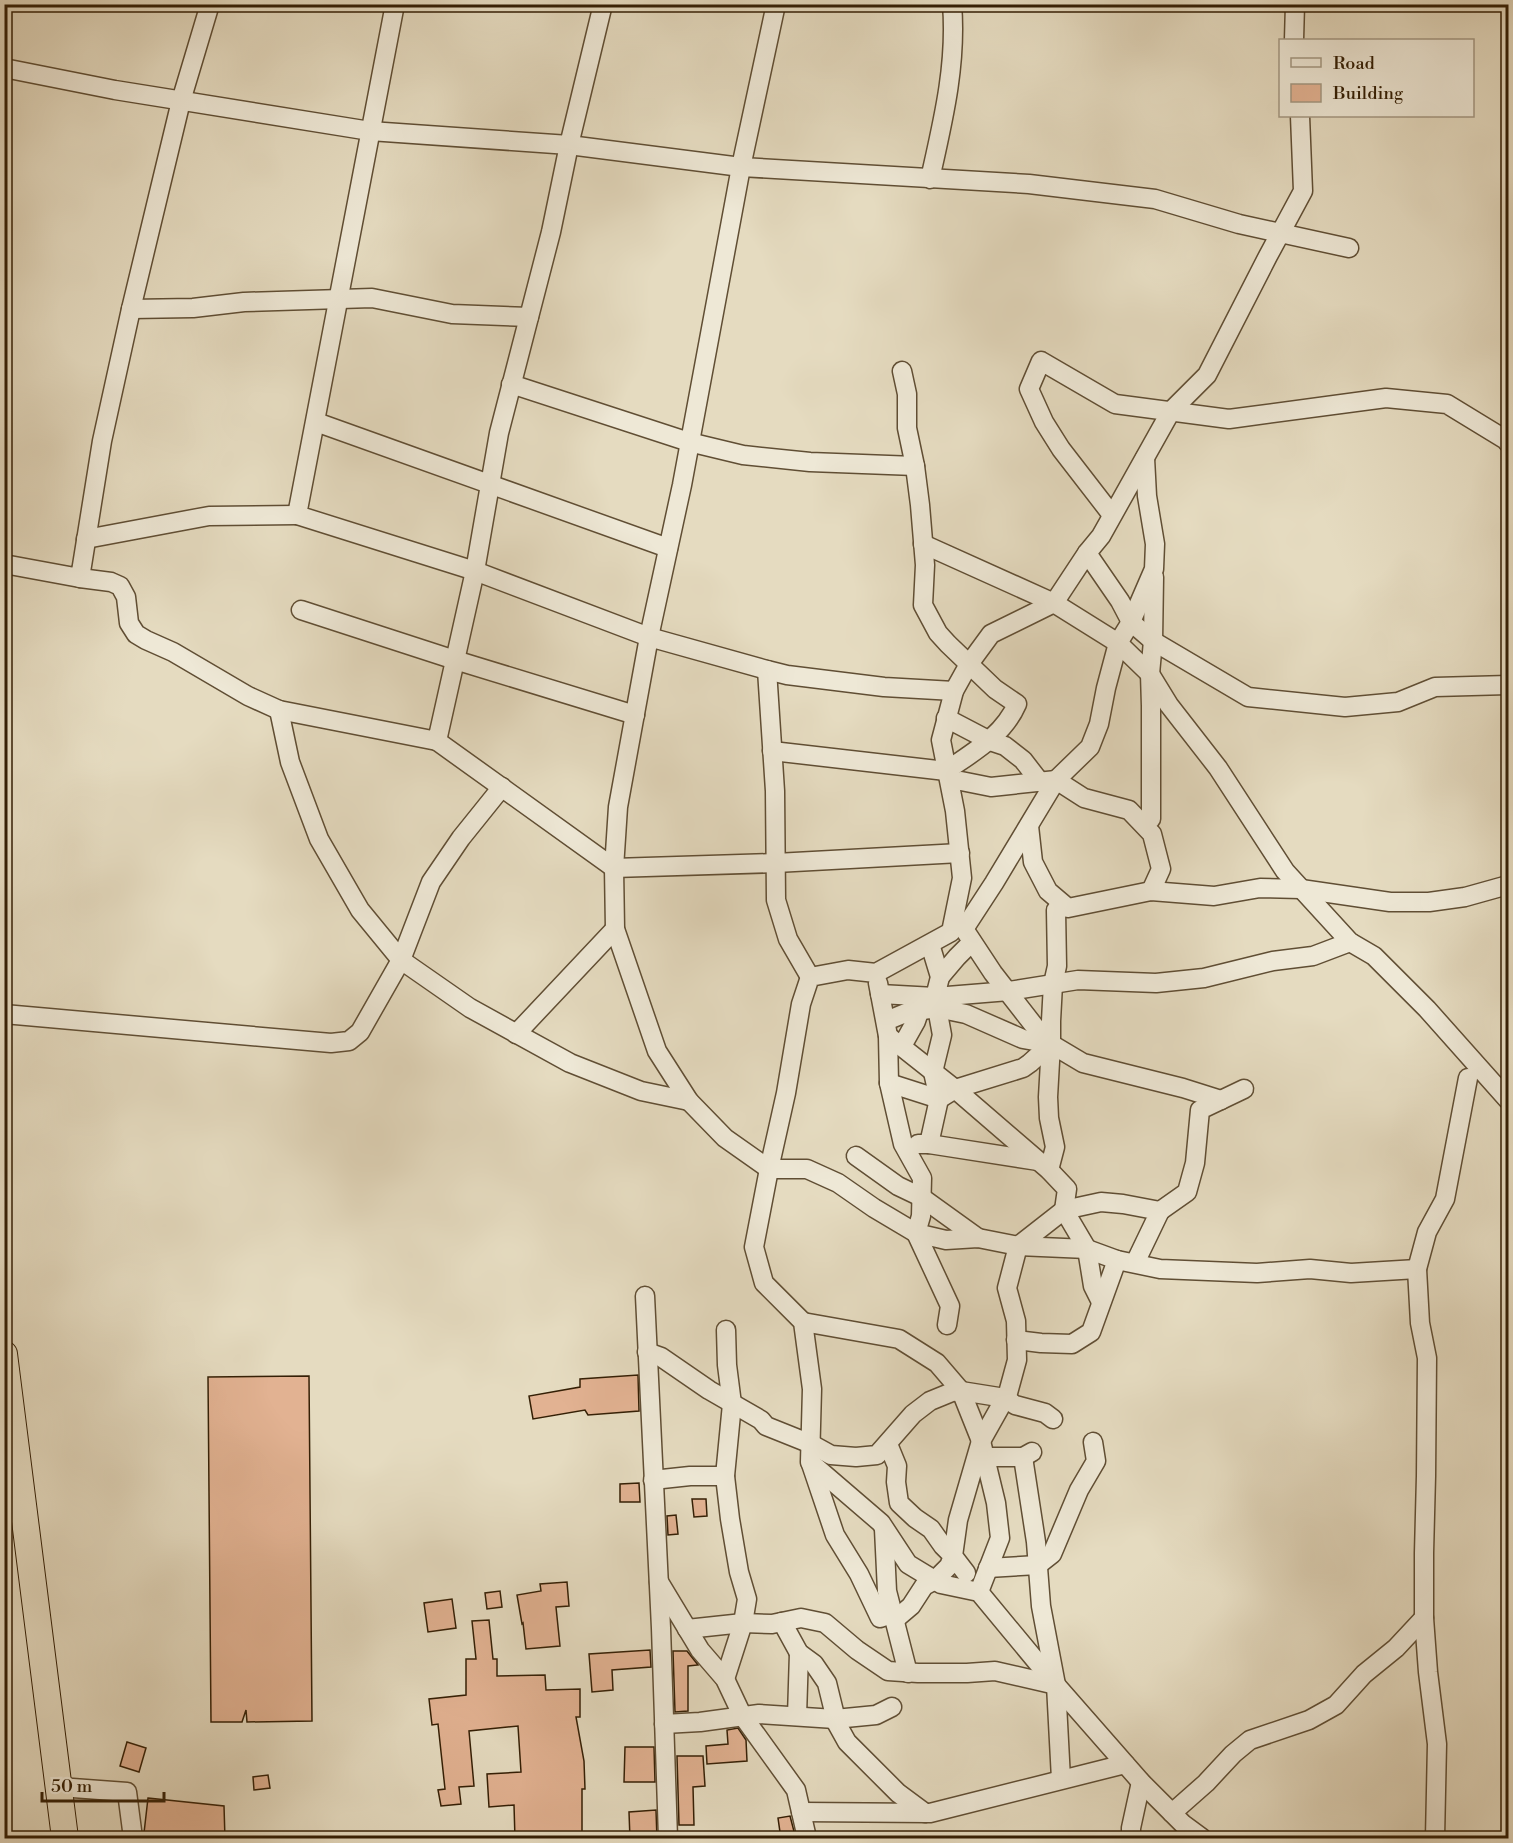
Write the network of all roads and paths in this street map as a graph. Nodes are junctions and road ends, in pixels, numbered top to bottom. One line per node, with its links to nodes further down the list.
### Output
1 (210, 4): 9 (street)
2 (395, 4): 11 (street)
3 (603, 4): 12 (street)
4 (776, 4): 13 (street)
5 (952, 4): 14 (street)
6 (1295, 4): 7 (street)
7 (1293, 39)
8 (4, 68): 9 (street)
9 (181, 101): 11 (street); 18 (street)
10 (1300, 117): 15 (street)
11 (370, 131): 12 (street); 17 (street)
12 (569, 145): 13 (street); 19 (street)
13 (741, 167): 14 (street); 24 (street)
14 (930, 179): 15 (street)
15 (1280, 232): 16 (street); 22 (street)
16 (1349, 248)
17 (338, 299): 18 (street); 19 (street); 23 (street)
18 (131, 309): 31 (street)
19 (529, 318): 21 (street)
20 (902, 371): 27 (street)
21 (511, 384): 24 (street); 28 (street)
22 (1171, 411): 25 (street); 26 (street); 30 (street)
23 (316, 422): 28 (street); 29 (street)
24 (689, 442): 27 (street); 33 (street)
25 (1509, 443)
26 (1145, 456): 30 (street); 36 (street)
27 (915, 466): 32 (street)
28 (490, 483): 33 (street); 37 (street)
29 (297, 515): 31 (street); 37 (street)
30 (1112, 515): 34 (street)
31 (86, 539): 38 (street)
32 (923, 544): 39 (street); 46 (street)
33 (668, 548): 42 (street)
34 (1087, 553): 39 (street); 41 (street)
35 (4, 564): 38 (street)
36 (1154, 569): 41 (street); 43 (street)
37 (475, 571): 42 (street); 45 (street)
38 (80, 578): 51 (street)
39 (1054, 603): 44 (street); 46 (street)
40 (301, 610): 45 (street)
41 (1131, 622): 43 (street); 44 (street)
42 (649, 637): 47 (street); 52 (street)
43 (1153, 641): 48 (street); 49 (street)
44 (1118, 643): 48 (street); 59 (street)
45 (455, 660): 52 (street); 54 (street)
46 (969, 664): 50 (street); 55 (street)
47 (767, 670): 50 (street); 56 (street)
48 (1150, 674): 61 (street); 67 (street)
49 (1509, 685)
50 (954, 691): 53 (street)
51 (279, 710): 54 (street); 74 (street)
52 (635, 716): 65 (street)
53 (946, 718): 55 (street); 57 (street)
54 (437, 741): 60 (street)
55 (990, 741): 57 (street); 59 (street)
56 (772, 751): 57 (street); 64 (street)
57 (946, 771): 63 (street)
58 (961, 781): 59 (street)
59 (1048, 781): 62 (street); 68 (street)
60 (502, 787): 65 (street); 74 (street)
61 (1151, 819)
62 (1029, 826): 68 (street); 71 (street)
63 (960, 853): 64 (street); 73 (street)
64 (776, 862): 65 (street); 76 (street)
65 (614, 868): 70 (street)
66 (1509, 885): 67 (street)
67 (1301, 889): 68 (street); 72 (street)
68 (1151, 891)
69 (1056, 910): 78 (street)
70 (615, 929): 83 (street); 94 (street)
71 (972, 942): 77 (street); 79 (street)
72 (1350, 942): 78 (street); 93 (street)
73 (930, 944): 75 (street); 77 (street)
74 (401, 960): 82 (street); 83 (street)
75 (876, 973): 76 (street); 80 (street)
76 (810, 977): 99 (street)
77 (940, 977): 81 (street)
78 (1053, 984): 79 (street); 85 (street)
79 (1009, 991): 81 (street); 85 (street)
80 (880, 994): 81 (street); 84 (street)
81 (931, 1005): 84 (street); 84 (street); 85 (street); 86 (street)
82 (4, 1014)
83 (516, 1034): 94 (street)
84 (892, 1034): 86 (street); 88 (street)
85 (1051, 1044): 89 (street); 92 (street); 98 (street)
86 (933, 1072): 89 (street); 91 (street)
87 (1468, 1078): 108 (street)
88 (889, 1083): 91 (street); 95 (street)
89 (955, 1089): 91 (street); 98 (street)
90 (1244, 1089): 92 (street)
91 (939, 1098): 96 (street)
92 (1221, 1100): 102 (street)
93 (1509, 1100)
94 (689, 1101): 99 (street)
95 (903, 1144): 96 (street); 100 (street)
96 (929, 1144): 98 (street)
97 (856, 1156): 100 (street)
98 (1043, 1166): 101 (street)
99 (769, 1169): 103 (street); 111 (street)
100 (921, 1197): 103 (street); 104 (street)
101 (1064, 1210): 102 (street); 105 (street); 106 (street)
102 (1160, 1211): 107 (street)
103 (916, 1233): 104 (street); 112 (street)
104 (978, 1238): 105 (street)
105 (1018, 1246): 106 (street); 114 (street)
106 (1087, 1249): 107 (street); 110 (street)
107 (1126, 1262): 108 (street); 110 (street)
108 (1417, 1269): 137 (street)
109 (645, 1296): 115 (street)
110 (1101, 1302): 114 (street)
111 (803, 1322): 117 (street); 124 (street)
112 (947, 1325)
113 (726, 1330): 119 (street)
114 (1016, 1340): 118 (street)
115 (647, 1352): 119 (street); 126 (street)
116 (4, 1354): 153 (highway)
117 (961, 1391): 118 (street); 122 (street); 123 (street)
118 (1005, 1398): 120 (street); 123 (street)
119 (732, 1404): 124 (street); 125 (street)
120 (1053, 1419)
121 (1093, 1442): 130 (street)
122 (888, 1444): 124 (street); 127 (street)
123 (983, 1449): 129 (street); 130 (street); 131 (street)
124 (811, 1453): 128 (street); 136 (street)
125 (725, 1476): 126 (street); 139 (street)
126 (653, 1480): 134 (street)
127 (898, 1503): 128 (street); 129 (street)
128 (884, 1528): 133 (street); 136 (street)
129 (953, 1556): 132 (street); 133 (street)
130 (1038, 1565): 131 (street); 144 (street)
131 (988, 1568): 135 (street)
132 (966, 1573)
133 (935, 1580): 135 (street); 136 (street)
134 (658, 1581): 140 (street); 149 (street)
135 (979, 1592): 144 (street)
136 (892, 1614): 142 (street)
137 (1424, 1618): 156 (street); 163 (street)
138 (782, 1622): 139 (street); 141 (street); 142 (street)
139 (743, 1623): 140 (street); 143 (street)
140 (687, 1629): 143 (street)
141 (799, 1653): 147 (street); 148 (street)
142 (908, 1672): 144 (street)
143 (725, 1679): 146 (street)
144 (1056, 1685): 150 (street); 151 (street)
145 (892, 1707): 148 (street)
146 (742, 1715): 147 (street); 149 (street); 154 (street)
147 (797, 1716): 148 (street)
148 (836, 1719): 155 (street)
149 (664, 1724): 159 (street)
150 (1125, 1764): 151 (street); 152 (street)
151 (1061, 1779): 155 (street)
152 (1141, 1782): 156 (street); 161 (street)
153 (59, 1787): 157 (highway); 158 (street)
154 (801, 1812): 155 (street); 160 (street)
155 (926, 1813)
156 (1172, 1813): 162 (street)
157 (65, 1839)
158 (133, 1839)
159 (668, 1839)
160 (807, 1839)
161 (1131, 1839)
162 (1202, 1839)
163 (1435, 1839)

